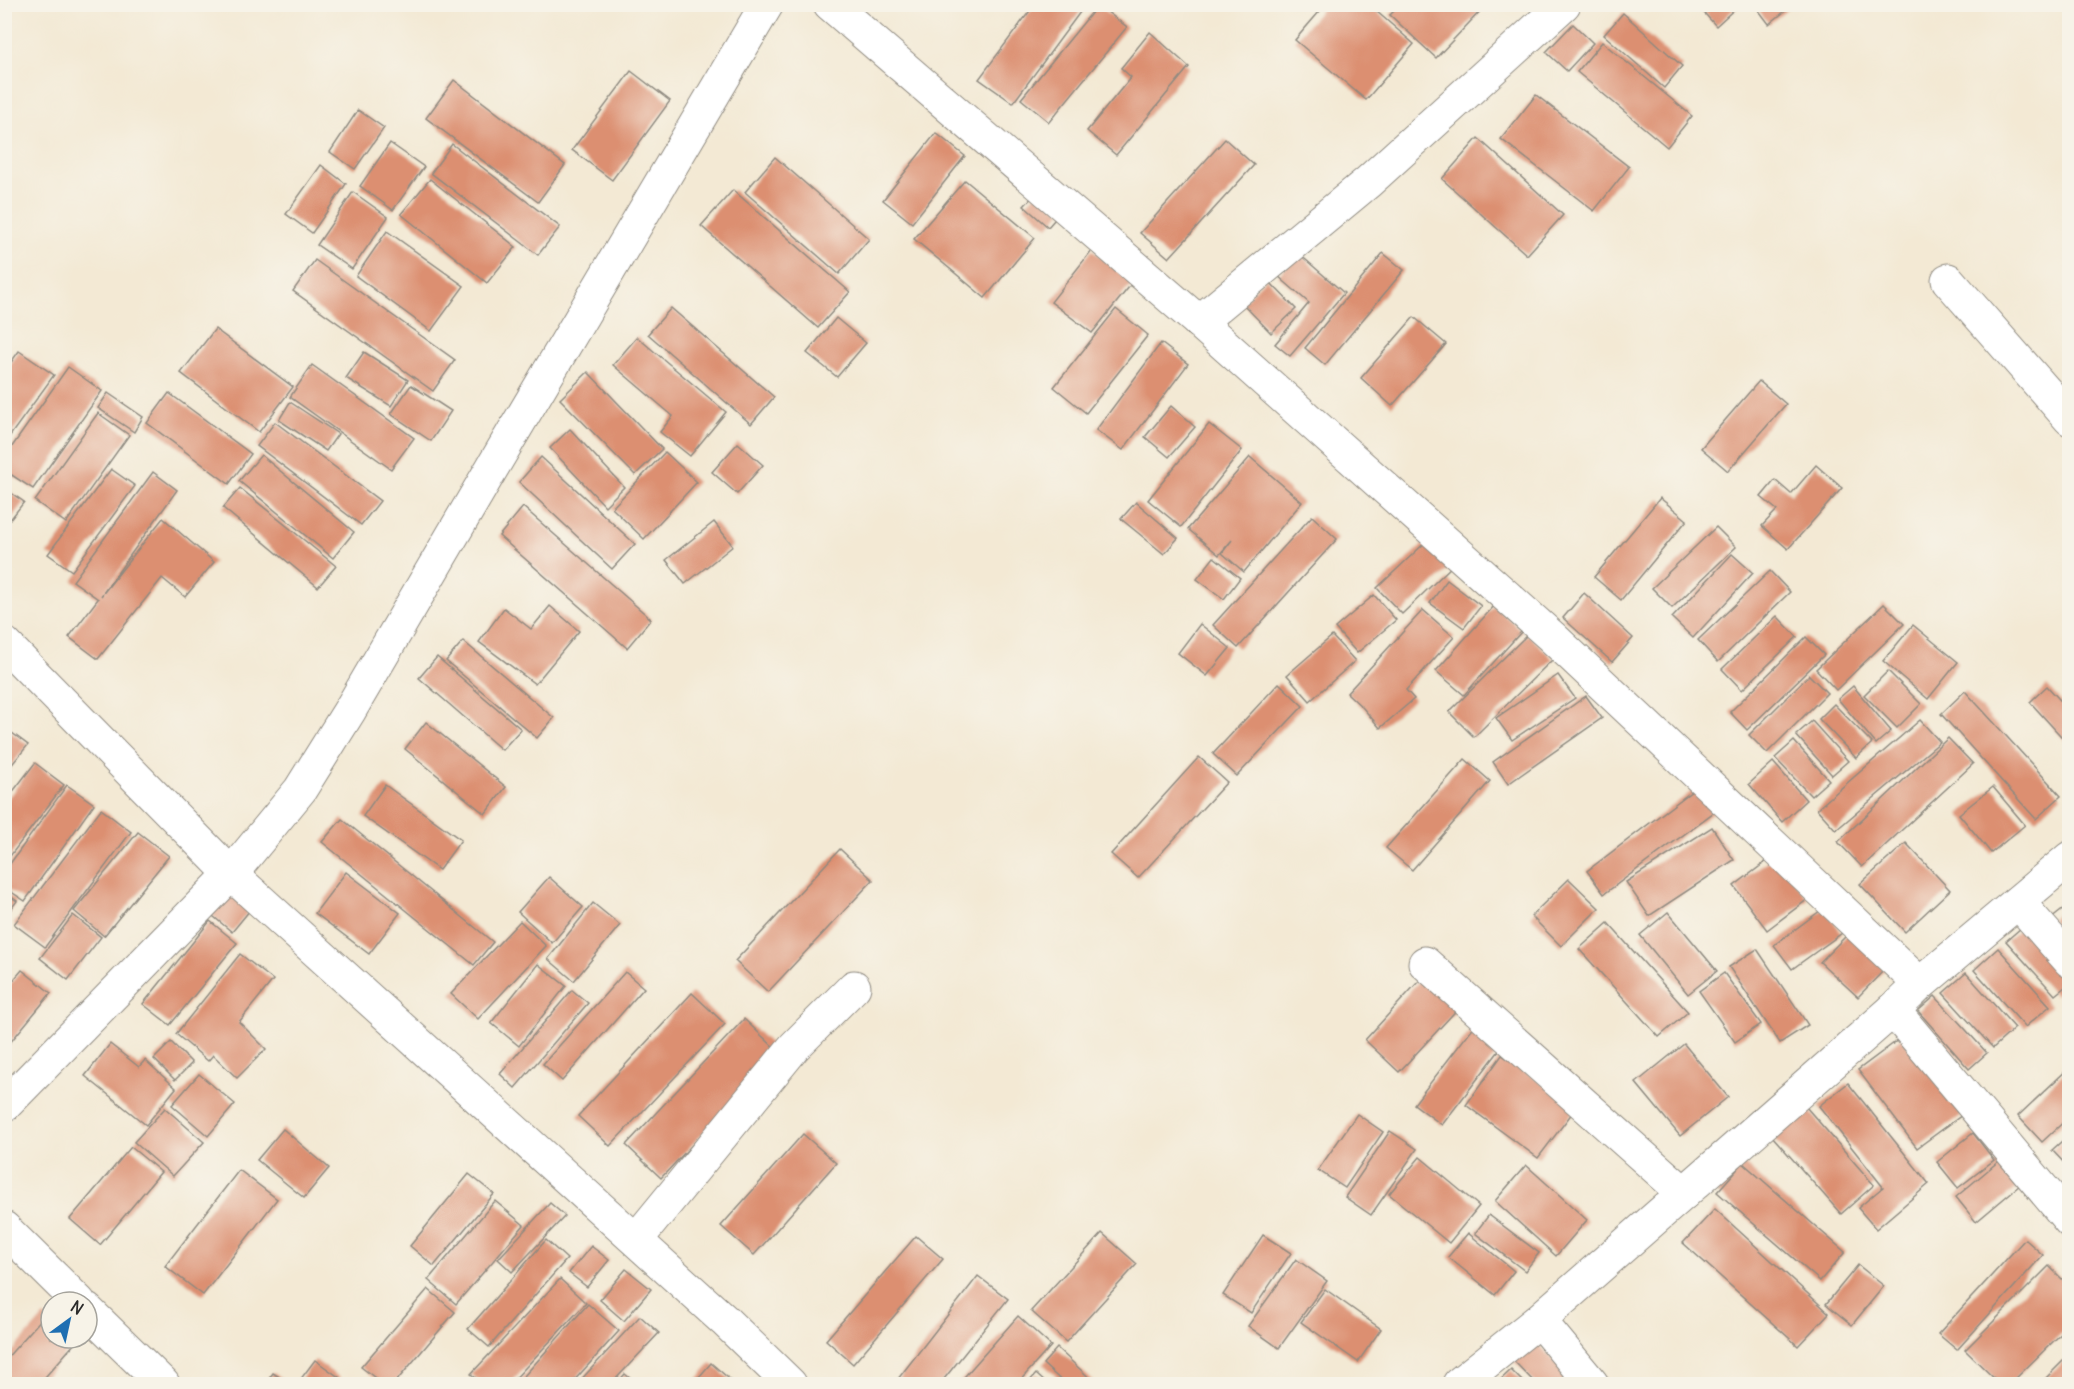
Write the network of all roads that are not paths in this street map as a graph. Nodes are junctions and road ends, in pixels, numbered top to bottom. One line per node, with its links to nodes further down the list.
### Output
1 (767, 4): 9 (street)
2 (830, 4): 5 (street)
3 (1564, 4): 5 (street)
4 (1948, 280): 6 (street)
5 (1199, 322): 13 (street)
6 (2070, 419)
7 (4, 643): 9 (street)
8 (2070, 858): 10 (street)
9 (231, 874): 16 (street); 20 (street)
10 (2018, 902): 11 (street); 13 (street)
11 (2070, 961)
12 (1425, 963): 17 (street)
13 (1920, 984): 15 (street)
14 (854, 987): 20 (street)
15 (1893, 1010): 17 (street); 18 (street)
16 (4, 1106)
17 (1684, 1193): 22 (street)
18 (2070, 1221)
19 (4, 1228): 21 (street)
20 (636, 1240): 25 (street)
21 (67, 1290)
22 (1539, 1320): 26 (street); 27 (street)
23 (99, 1322): 24 (street)
24 (163, 1384)
25 (790, 1384)
26 (1459, 1384)
27 (1592, 1384)

